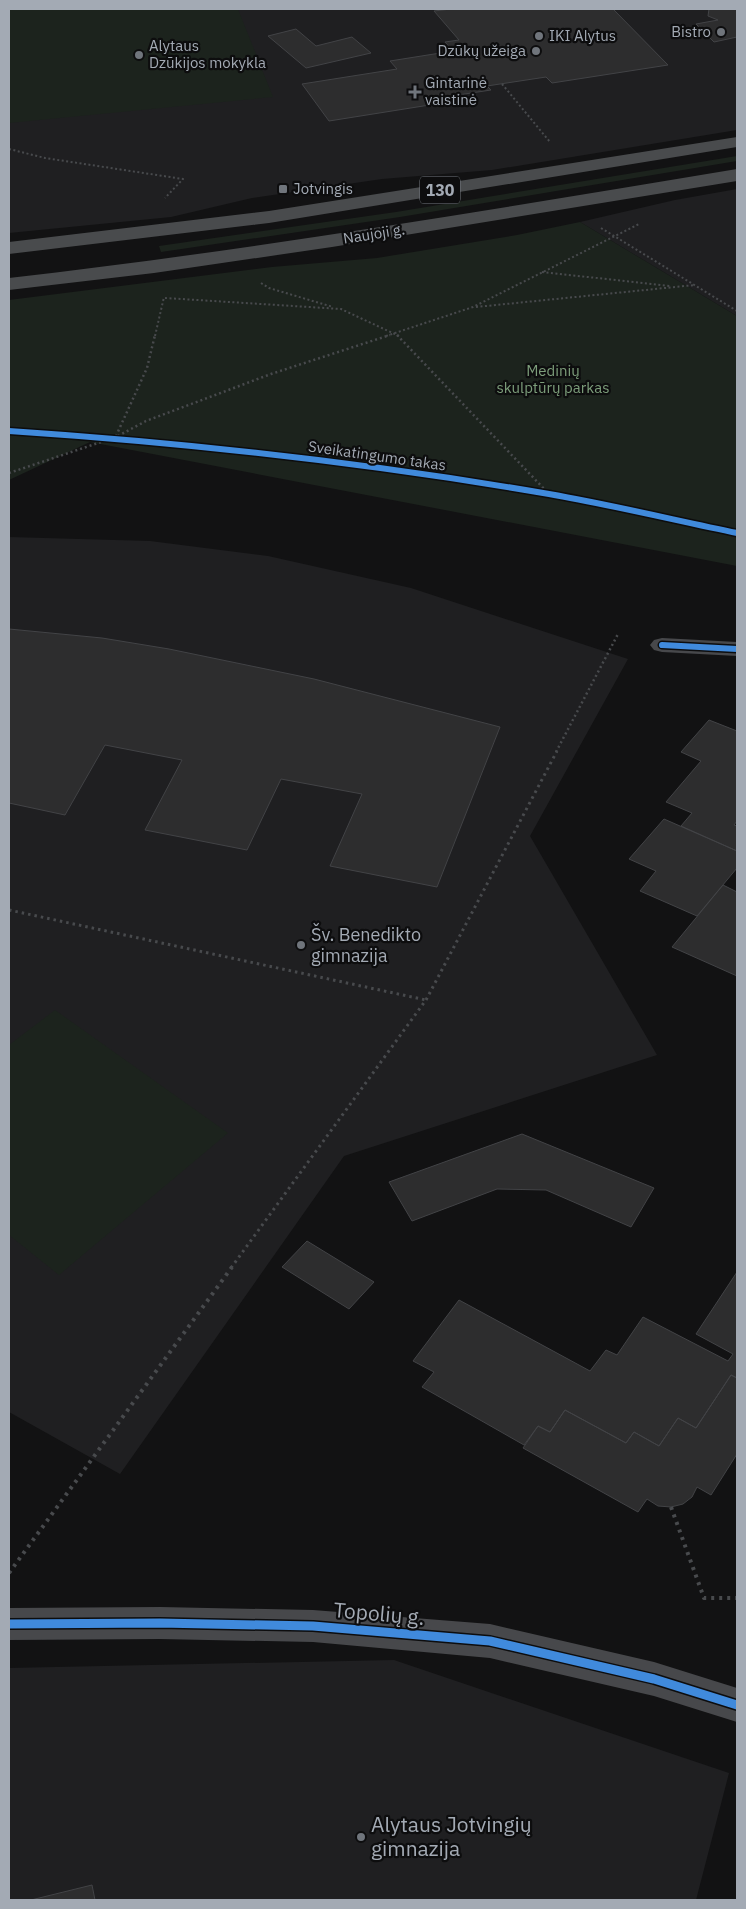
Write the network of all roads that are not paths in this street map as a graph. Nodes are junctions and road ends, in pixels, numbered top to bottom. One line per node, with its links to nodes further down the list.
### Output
1 (737, 142): 3 (main road, Naujoji g. / 130)
2 (737, 175): 5 (main road, Naujoji g. / 130)
3 (29, 246): 4 (main road, Naujoji g. / 130); 5 (main road)
4 (9, 248)
5 (35, 282): 6 (main road, Naujoji g. / 130)
6 (9, 284)
7 (662, 645): 8 (street)
8 (737, 648)
9 (9, 1624): 10 (street, Topolių g.)
10 (737, 1704)

